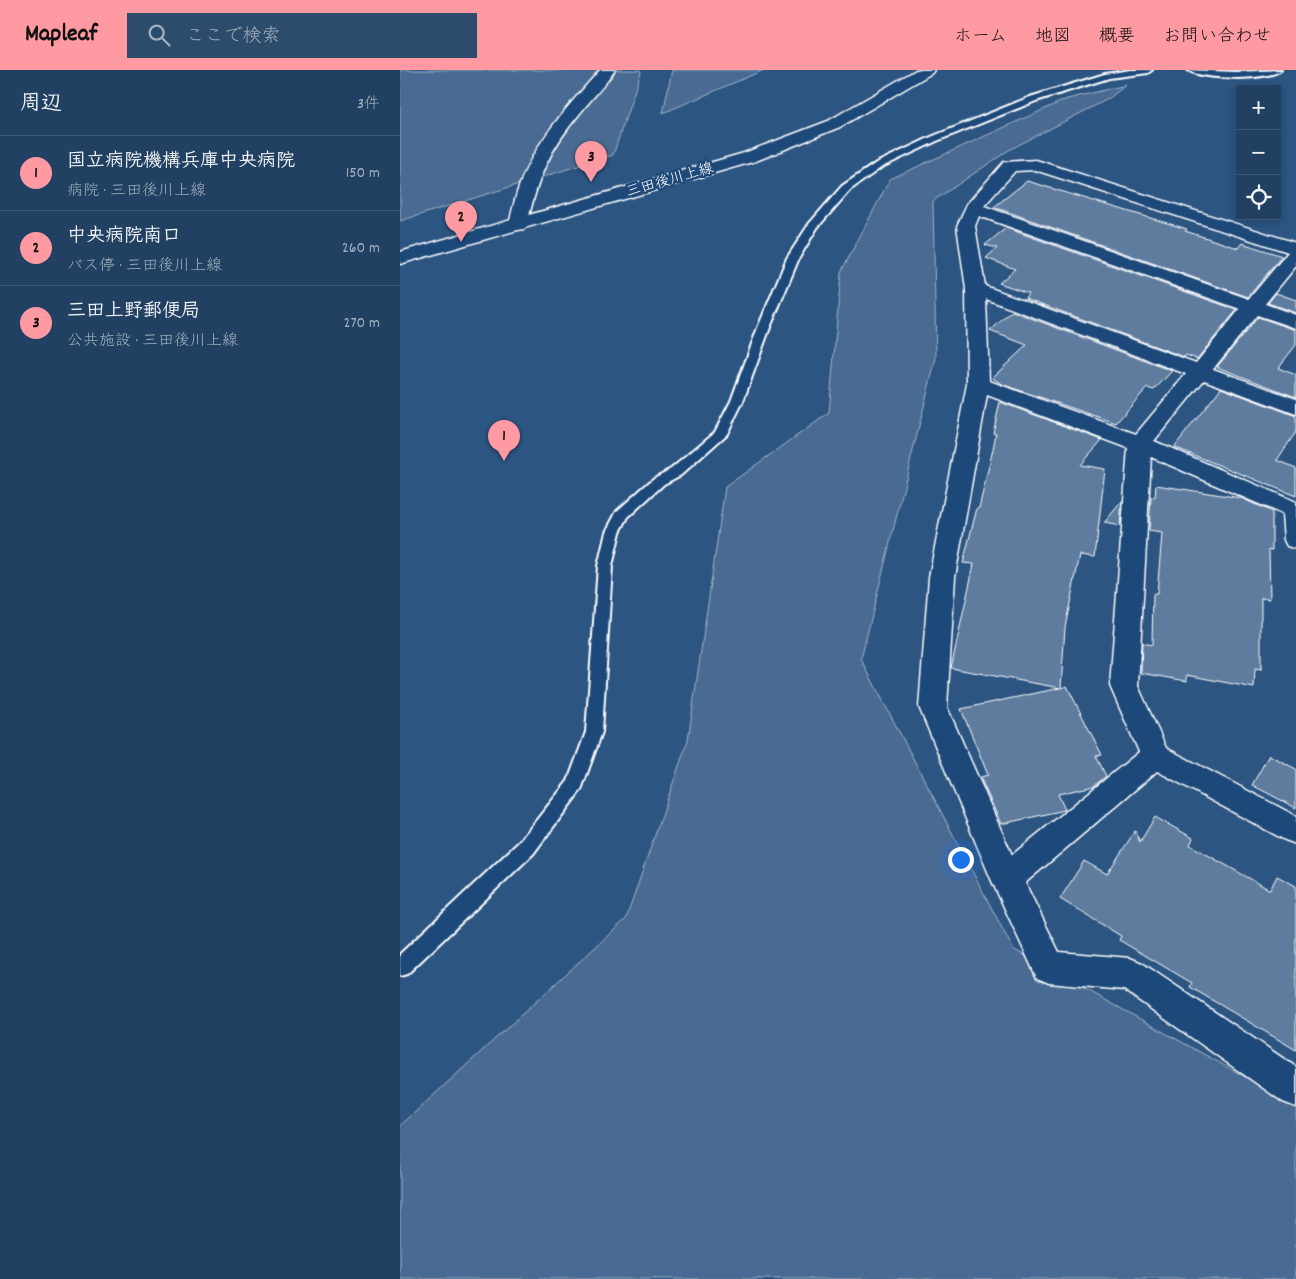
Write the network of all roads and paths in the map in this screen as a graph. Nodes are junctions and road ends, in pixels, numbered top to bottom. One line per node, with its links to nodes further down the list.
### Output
1 (608, 70): 7 (street)
2 (927, 70): 7 (street, 三田後川上線)
3 (1148, 70): 23 (lane)
4 (1192, 70): 5 (lane)
5 (1277, 70)
6 (973, 208): 8 (street); 11 (street); 12 (street)
7 (518, 225): 10 (street, 三田後川上線)
8 (1296, 248)
9 (1296, 254): 12 (street)
10 (400, 258)
11 (976, 290): 14 (street); 15 (street)
12 (1253, 308): 13 (street); 14 (street)
13 (1296, 322)
14 (1199, 372): 16 (street); 17 (street)
15 (978, 384): 17 (street); 22 (street)
16 (1296, 407)
17 (1140, 444): 18 (street); 20 (street)
18 (1295, 510): 19 (street)
19 (1296, 540)
20 (1155, 756): 21 (street); 22 (street)
21 (1296, 831)
22 (1007, 879): 24 (street)
23 (400, 966)
24 (1296, 1089)

